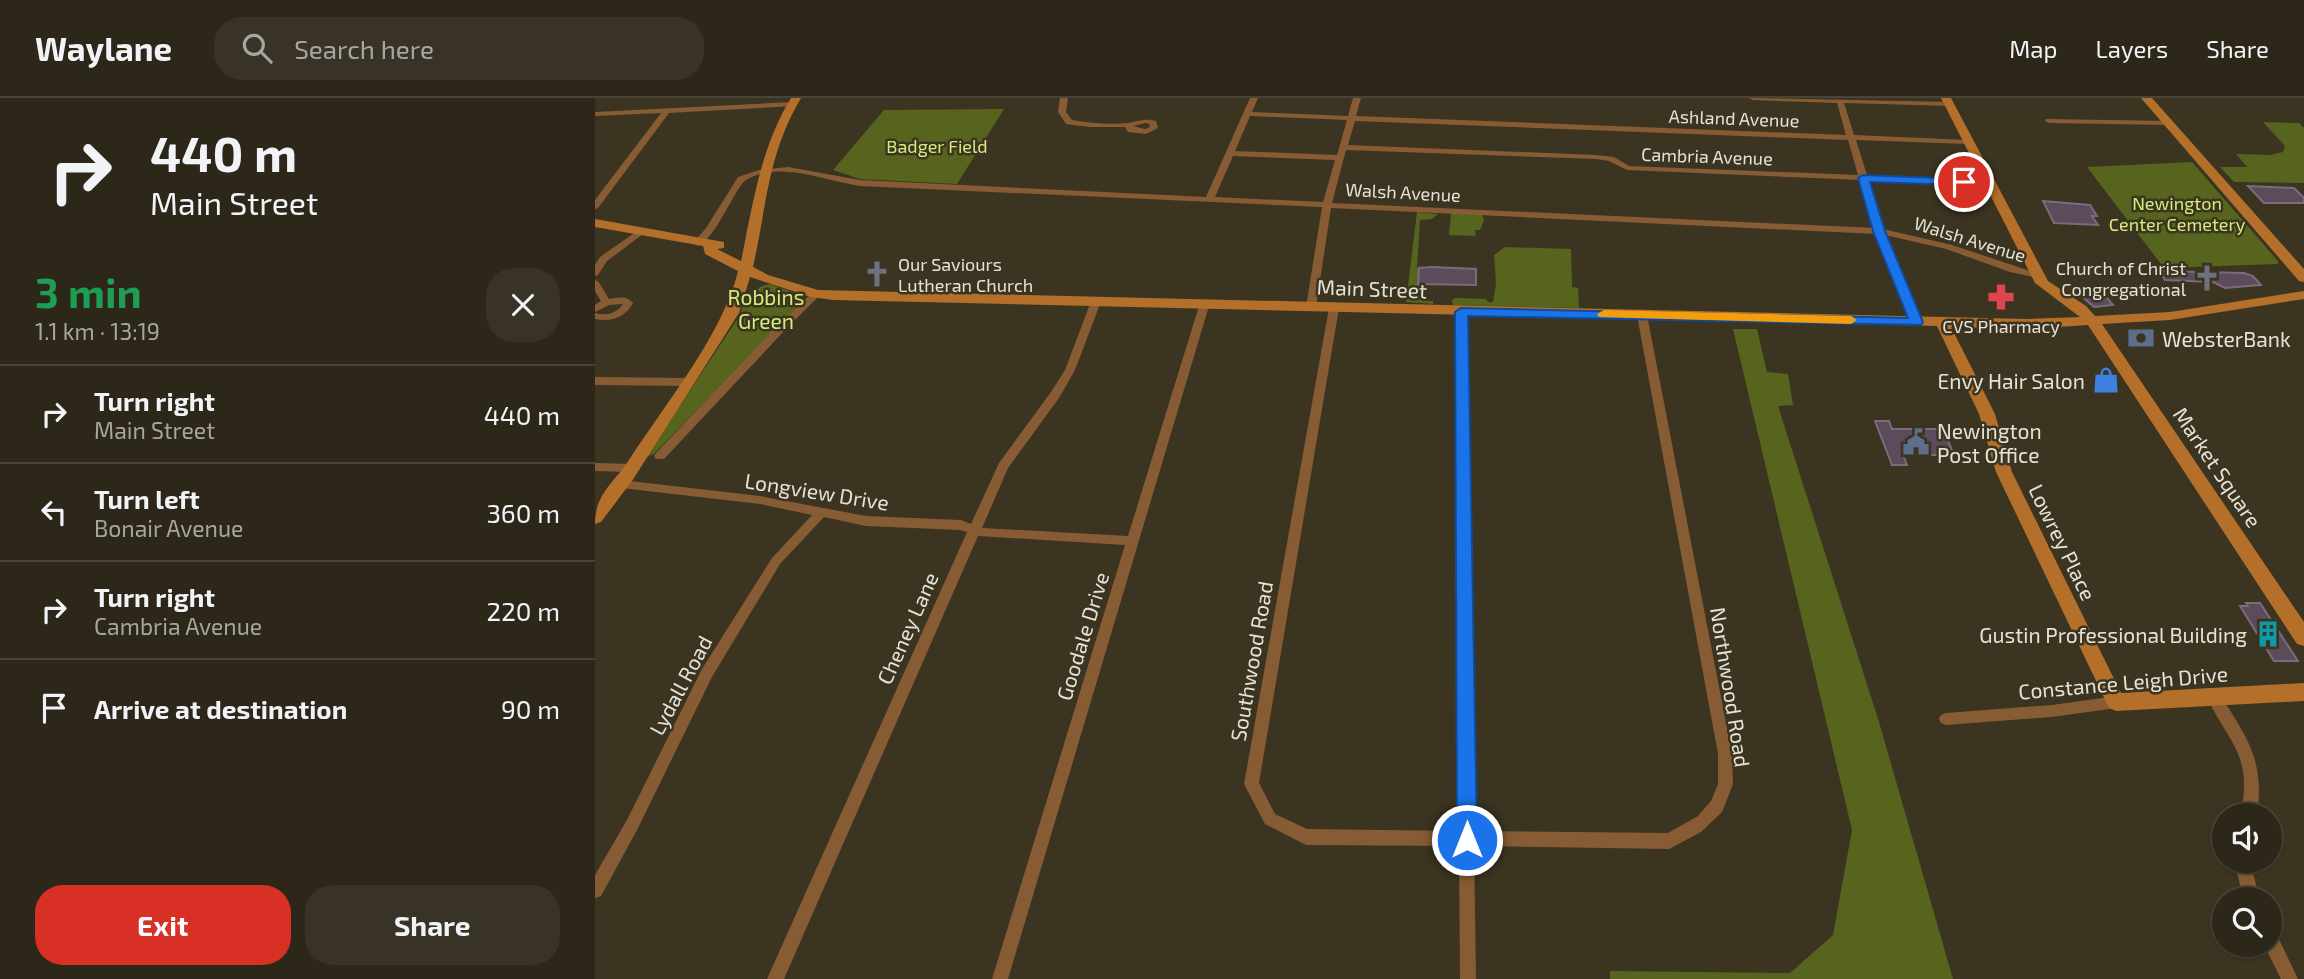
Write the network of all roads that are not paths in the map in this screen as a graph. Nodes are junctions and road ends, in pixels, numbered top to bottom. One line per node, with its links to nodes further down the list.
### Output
1 (1064, 98): 15 (street)
2 (1254, 98): 11 (street)
3 (1357, 98): 12 (street)
4 (1753, 98): 7 (street)
5 (2146, 98): 14 (main road)
6 (794, 101): 9 (street); 21 (main road)
7 (1840, 101): 8 (street); 16 (street)
8 (1948, 101): 17 (main road)
9 (668, 109): 10 (street); 26 (street)
10 (595, 114)
11 (1247, 114): 12 (street, Ashland Avenue); 19 (street)
12 (1352, 118): 16 (street, Ashland Avenue); 18 (street)
13 (2049, 121): 14 (street)
14 (2169, 123): 34 (main road)
15 (1128, 125)
16 (1853, 138): 17 (street, Ashland Avenue); 22 (street)
17 (1969, 142): 23 (main road)
18 (1343, 147): 20 (street); 22 (street, Cambria Avenue)
19 (1229, 153): 20 (street); 24 (street)
20 (1340, 158): 25 (street)
21 (764, 172): 24 (street, Walsh Avenue); 30 (street); 31 (main road)
22 (1863, 178): 23 (street, Cambria Avenue); 28 (street)
23 (1989, 183): 33 (main road)
24 (1210, 198): 25 (street, Walsh Avenue)
25 (1327, 204): 28 (street, Walsh Avenue); 41 (street)
26 (595, 206)
27 (595, 223): 29 (main road)
28 (1879, 231): 33 (street, Walsh Avenue); 48 (street)
29 (640, 232): 30 (main road); 32 (street)
30 (704, 244): 31 (main road, Main Street)
31 (747, 264): 36 (main road, Main Street); 51 (main road)
32 (595, 273)
33 (2037, 275): 47 (main road, Market Square)
34 (2304, 278)
35 (595, 284): 38 (street)
36 (816, 294): 39 (main road, Main Street); 52 (street)
37 (2304, 295): 47 (main road, Main Street)
38 (607, 302): 43 (street); 46 (street)
39 (1095, 304): 40 (main road, Main Street); 58 (street, Cheney Lane)
40 (1204, 306): 41 (main road, Main Street); 59 (street, Goodale Drive)
41 (1311, 307): 42 (main road, Main Street)
42 (1334, 308): 44 (main road, Main Street); 66 (street, Southwood Road)
43 (595, 309)
44 (1461, 312): 45 (main road, Main Street); 66 (street)
45 (1642, 315): 48 (main road, Main Street); 66 (street, Northwood Road)
46 (595, 316)
47 (2093, 321): 49 (main road, Main Street); 60 (main road, Market Square)
48 (1916, 322): 49 (main road, Main Street)
49 (1942, 323): 63 (main road, Lowrey Place)
50 (595, 381): 51 (street)
51 (688, 382): 54 (main road)
52 (660, 456)
53 (595, 467): 54 (street)
54 (632, 468): 55 (main road)
55 (621, 484): 56 (street, Longview Drive); 57 (main road)
56 (821, 513): 58 (street, Longview Drive); 67 (street, Lydall Road)
57 (595, 517)
58 (974, 530): 59 (street, Longview Drive); 69 (street, Cheney Lane)
59 (1133, 541): 70 (street, Goodale Drive)
60 (2304, 638)
61 (2304, 692): 62 (main road, Constance Leigh Drive)
62 (2213, 696): 63 (main road, Constance Leigh Drive); 65 (street)
63 (2116, 702): 64 (street, Constance Leigh Drive)
64 (1946, 719)
65 (2251, 803)
66 (1467, 840): 71 (street)
67 (595, 890)
68 (2279, 957): 72 (street)
69 (775, 979)
70 (1000, 979)
71 (1468, 979)
72 (2290, 979)

